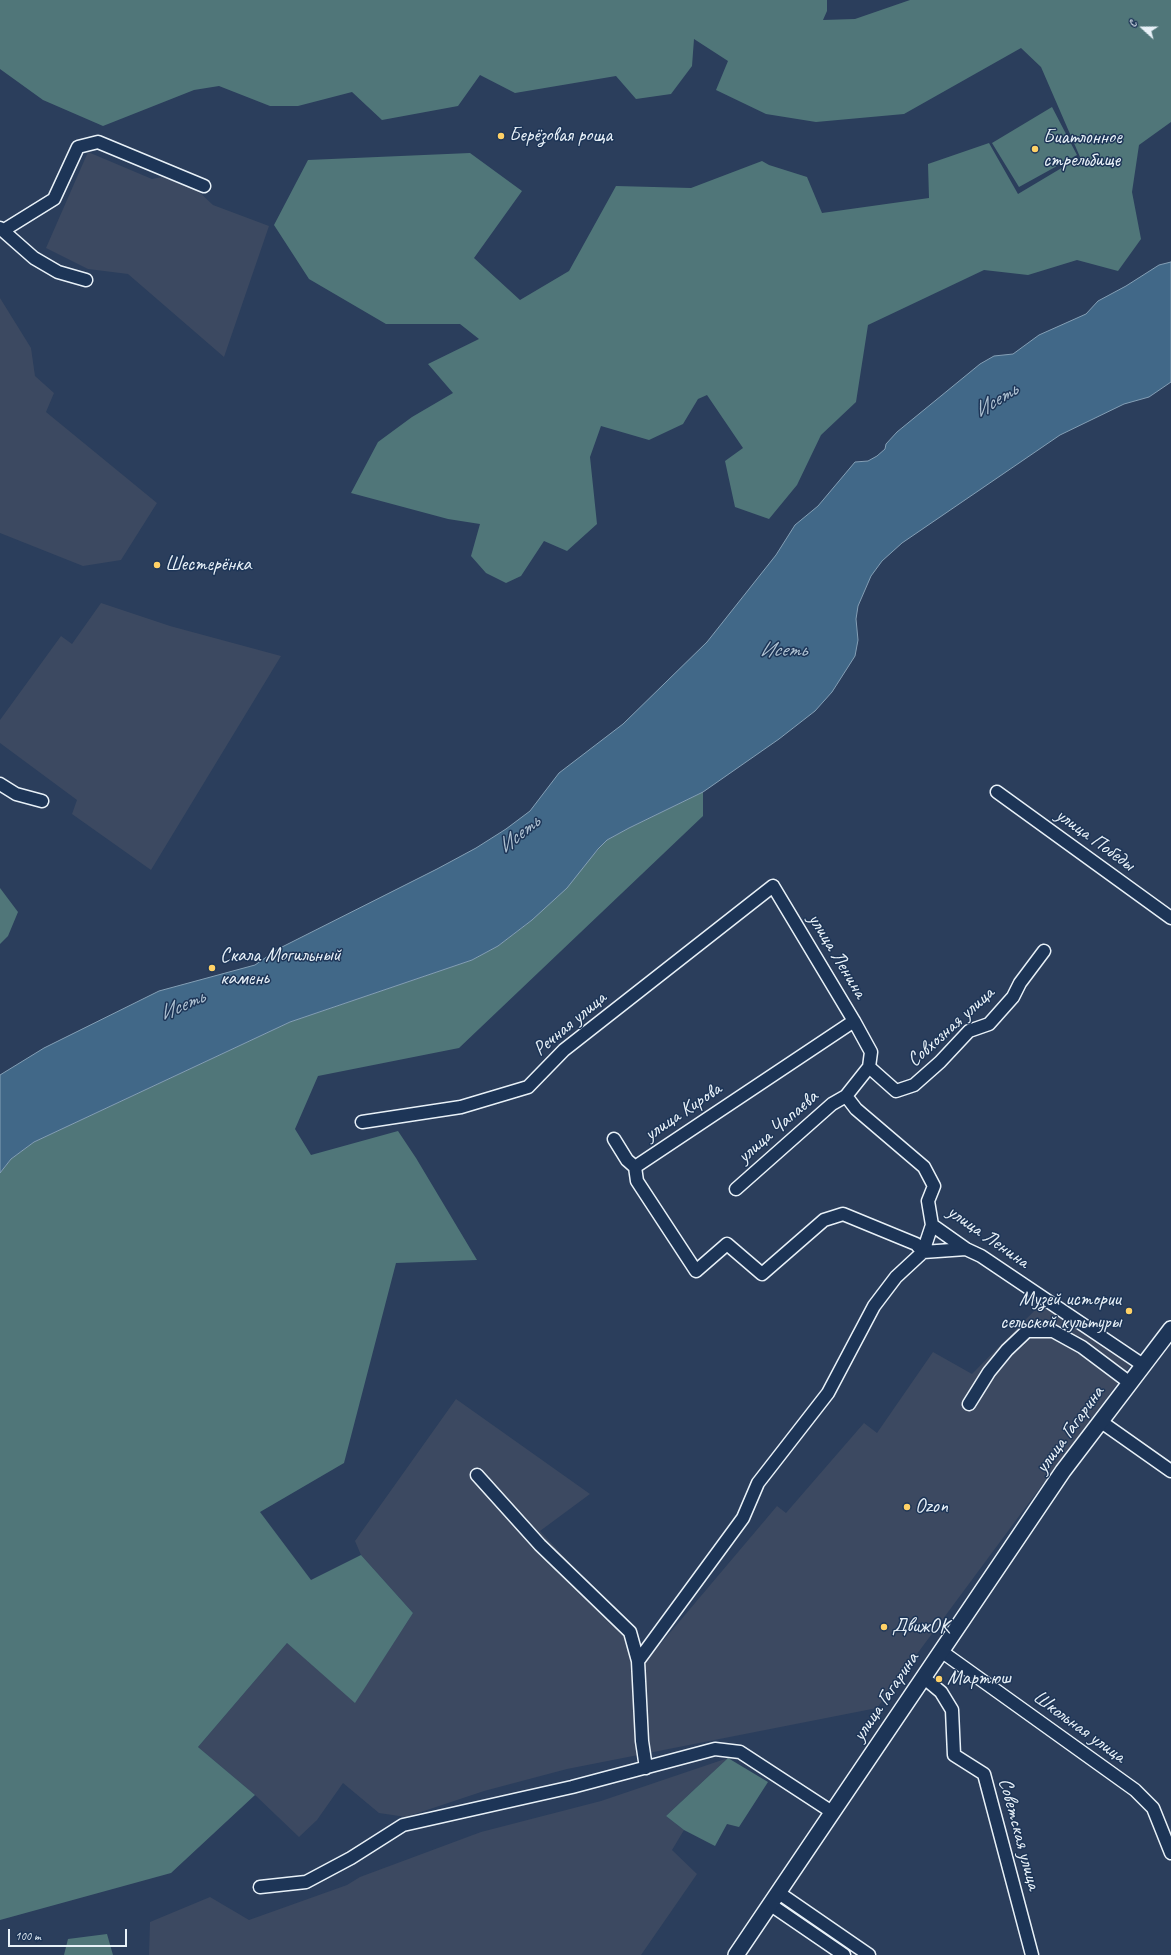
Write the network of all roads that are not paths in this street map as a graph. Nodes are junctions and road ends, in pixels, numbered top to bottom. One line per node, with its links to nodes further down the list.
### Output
1 (204, 186): 2 (street)
2 (2, 229): 3 (street)
3 (86, 280)
4 (0, 784): 6 (street)
5 (997, 792): 8 (street, улица Победы)
6 (42, 801)
7 (773, 886): 10 (street, улица Ленина); 13 (street, Речная улица)
8 (1171, 918)
9 (1044, 951): 11 (street, Совхозная улица)
10 (854, 1021): 11 (street, улица Ленина); 15 (street, улица Кирова)
11 (869, 1067): 12 (street)
12 (846, 1096): 16 (street, улица Чапаева); 17 (street, улица Ленина)
13 (362, 1122)
14 (614, 1139): 15 (street)
15 (635, 1168): 19 (street, улица Кирова)
16 (736, 1189)
17 (932, 1225): 18 (street, улица Ленина); 19 (street)
18 (966, 1249): 19 (street); 21 (street, улица Ленина)
19 (923, 1252): 28 (street)
20 (1171, 1328): 21 (main road, улица Гагарина)
21 (1143, 1366): 22 (main road, улица Гагарина)
22 (1130, 1383): 23 (street); 24 (main road, улица Гагарина)
23 (969, 1404)
24 (1100, 1421): 25 (street); 27 (main road, улица Гагарина)
25 (1171, 1471)
26 (477, 1475): 28 (street)
27 (941, 1651): 29 (main road, улица Гагарина); 32 (street, Школьная улица)
28 (638, 1661): 30 (street)
29 (923, 1677): 31 (main road, улица Гагарина); 38 (street, Советская улица)
30 (646, 1768): 31 (street); 33 (street)
31 (832, 1812): 34 (main road, улица Гагарина)
32 (1171, 1853)
33 (260, 1887)
34 (775, 1899): 35 (main road, улица Гагарина); 36 (street); 37 (street)
35 (736, 1955)
36 (844, 1955)
37 (869, 1955)
38 (1032, 1955)

